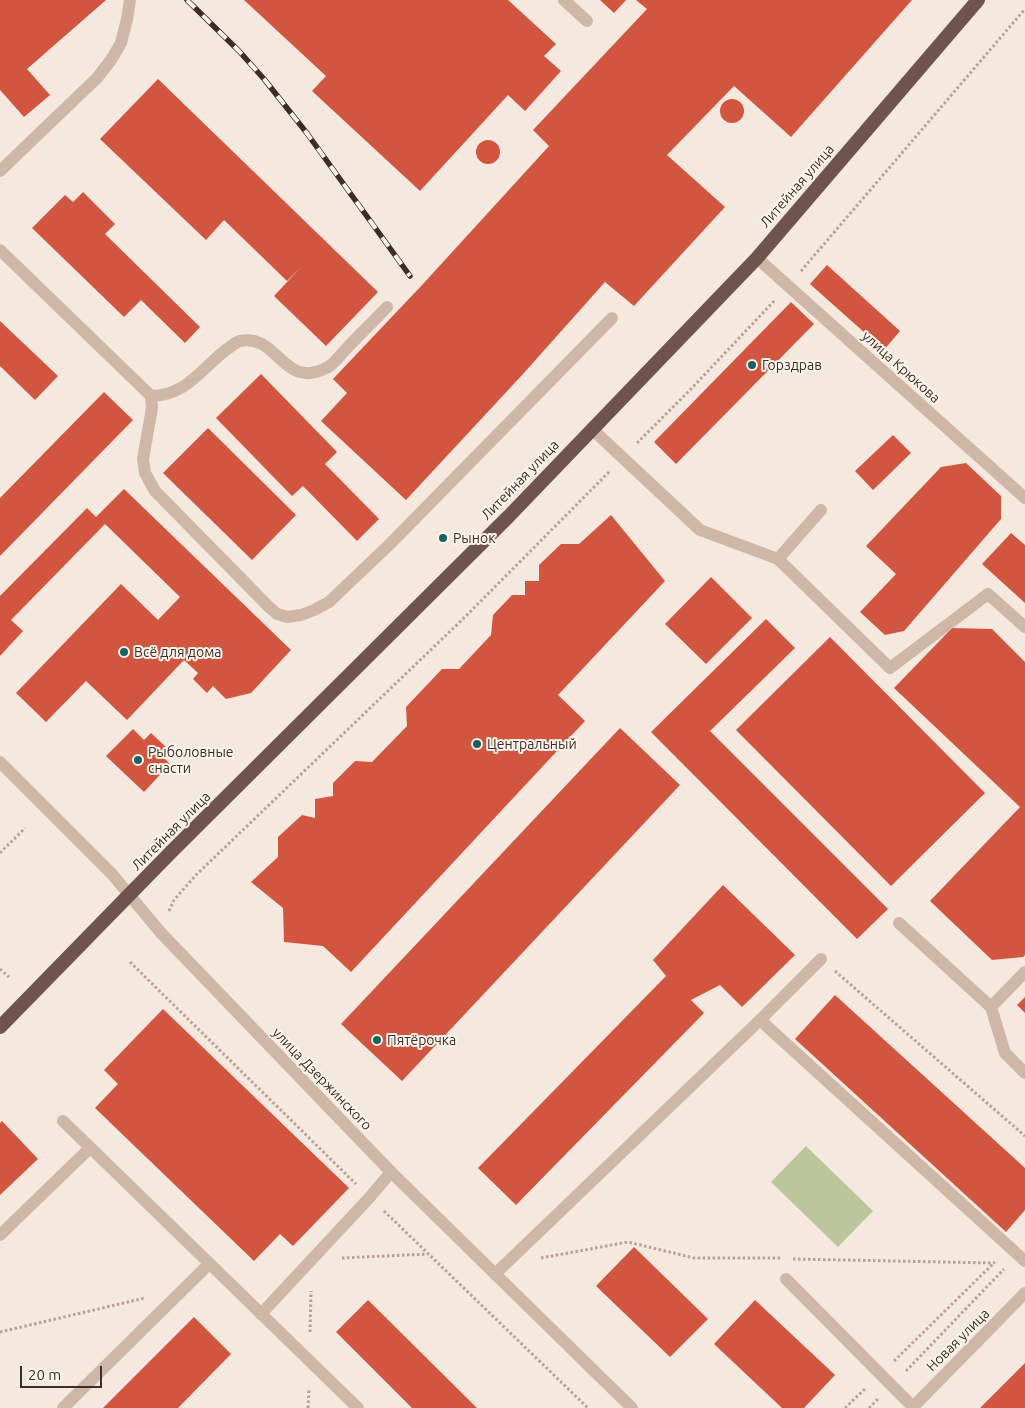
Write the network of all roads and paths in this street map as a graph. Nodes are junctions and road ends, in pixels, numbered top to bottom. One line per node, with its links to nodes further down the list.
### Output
1 (130, 0): 6 (street)
2 (564, 0): 5 (street)
3 (978, 0): 8 (highway, Литейная улица)
4 (1025, 9): 9 (path)
5 (587, 21)
6 (0, 171)
7 (0, 250): 12 (street)
8 (756, 258): 9 (street, улица Крюкова); 13 (highway, Литейная улица)
9 (788, 286): 14 (path); 15 (street, улица Крюкова)
10 (387, 307): 12 (street)
11 (612, 318): 12 (street)
12 (151, 396)
13 (592, 429): 14 (street); 22 (highway, Литейная улица)
14 (622, 458): 17 (street); 24 (path)
15 (1025, 498)
16 (821, 510): 17 (street)
17 (778, 558): 18 (street)
18 (1025, 627)
19 (0, 762): 22 (street, улица Дзержинского)
20 (25, 828): 21 (path)
21 (0, 853)
22 (131, 894): 24 (street, улица Дзержинского); 31 (highway, Литейная улица)
23 (899, 923): 29 (street)
24 (161, 932): 36 (street, улица Дзержинского)
25 (821, 959): 30 (street); 34 (path)
26 (0, 969): 28 (path)
27 (1025, 972): 29 (street)
28 (8, 977)
29 (991, 1006): 32 (street)
30 (760, 1020): 39 (street); 44 (street)
31 (0, 1026)
32 (1025, 1073)
33 (63, 1121): 35 (street)
34 (1025, 1136)
35 (90, 1148): 37 (street); 43 (street)
36 (391, 1172): 40 (street); 44 (street, улица Дзержинского)
37 (0, 1235)
38 (428, 1254): 40 (path)
39 (1018, 1254): 42 (path); 52 (path)
40 (312, 1260): 48 (street); 50 (path)
41 (533, 1260): 42 (path)
42 (994, 1263): 51 (path)
43 (210, 1264): 48 (street); 53 (street)
44 (495, 1274): 56 (street, улица Дзержинского)
45 (786, 1280): 51 (street)
46 (1025, 1293): 59 (street, Новая улица)
47 (145, 1298): 49 (path)
48 (261, 1314): 50 (street)
49 (0, 1332)
50 (309, 1361): 54 (path); 55 (street)
51 (880, 1374): 52 (street); 57 (path)
52 (892, 1386): 58 (path); 59 (street)
53 (63, 1408)
54 (308, 1408)
55 (358, 1408)
56 (632, 1408)
57 (845, 1408)
58 (869, 1408)
59 (913, 1408)

